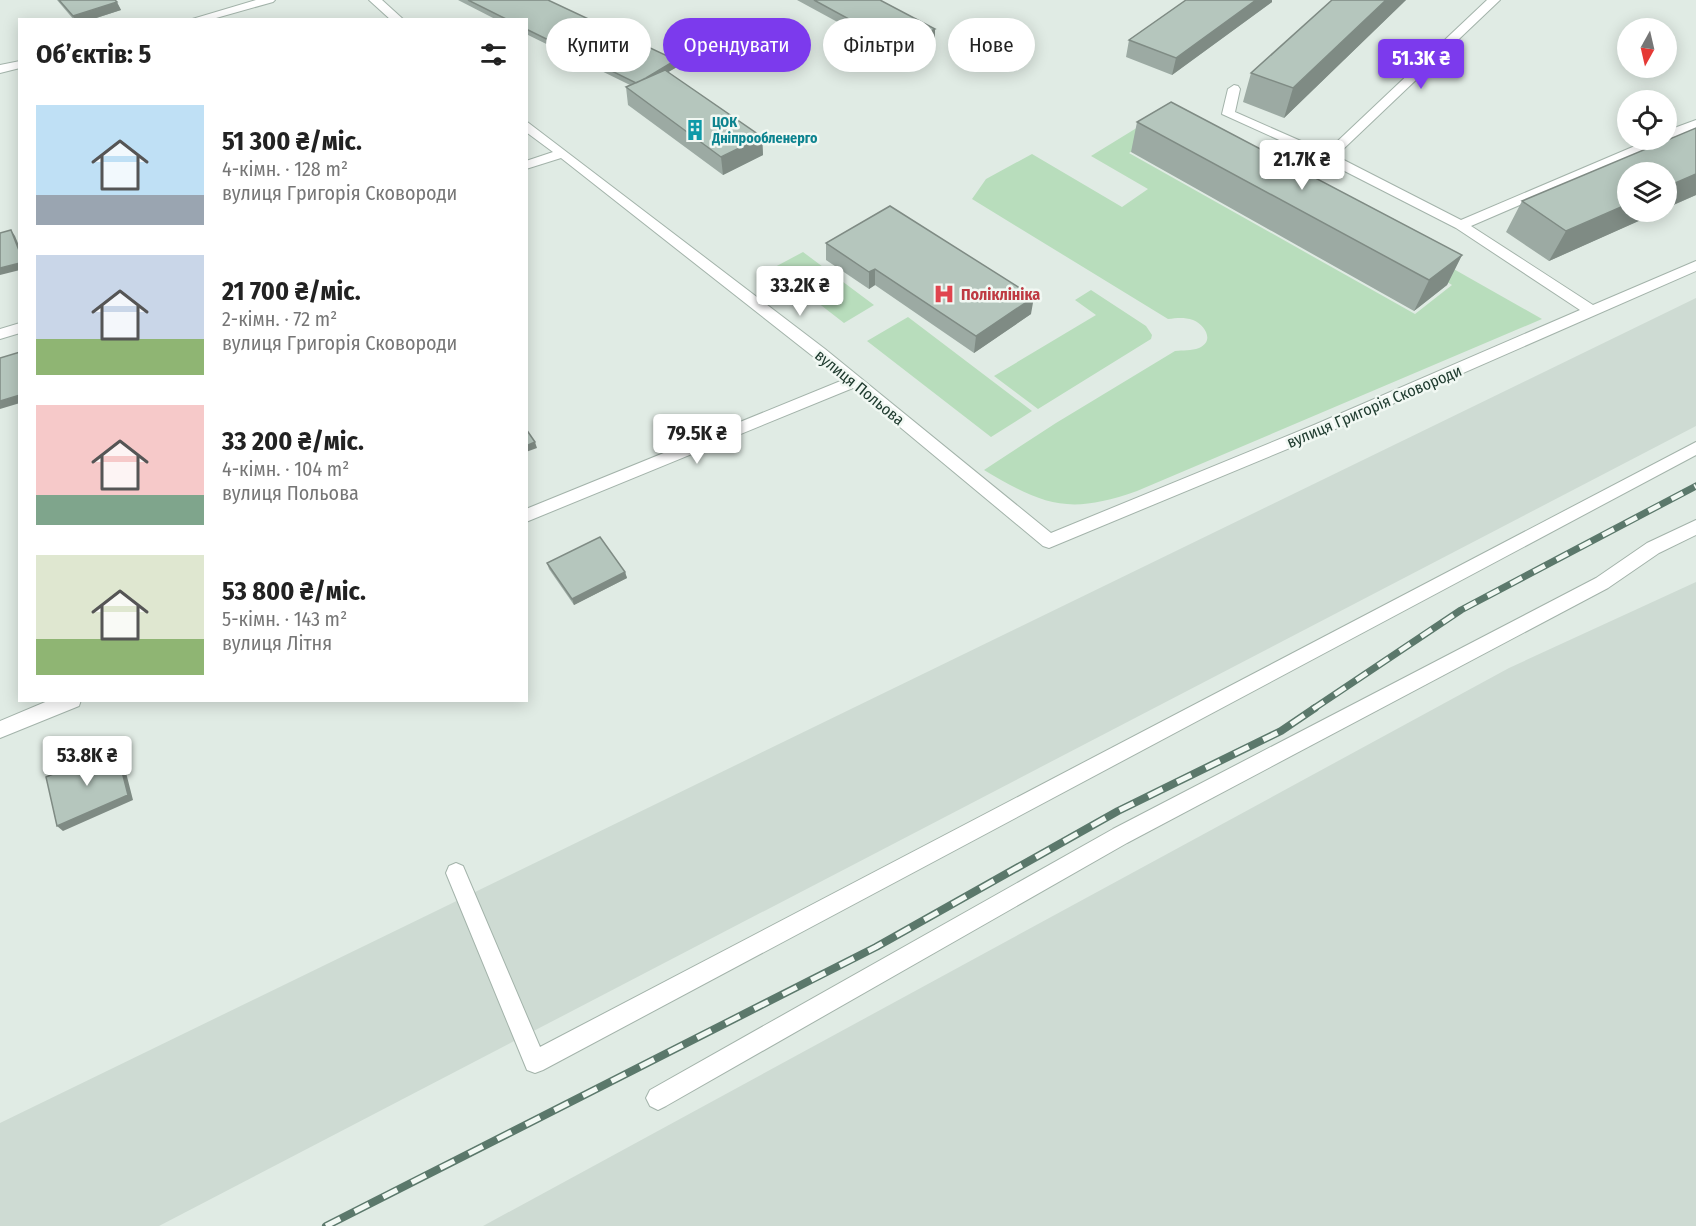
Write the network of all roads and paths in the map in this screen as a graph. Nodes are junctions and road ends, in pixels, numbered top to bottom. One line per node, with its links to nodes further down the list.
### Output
1 (269, 0): 4 (street)
2 (375, 0): 5 (street)
3 (1494, 0): 14 (street)
4 (202, 18)
5 (397, 18)
6 (18, 64): 7 (street)
7 (0, 69)
8 (1234, 89): 14 (street)
9 (1696, 124): 11 (street)
10 (528, 127): 13 (street, вулиця Польова)
11 (1677, 132)
12 (1636, 150): 16 (street)
13 (561, 154): 15 (street); 21 (street, вулиця Польова)
14 (1328, 157): 16 (street)
15 (528, 164)
16 (1461, 225): 18 (street)
17 (1696, 266): 18 (street, вулиця Григорія Сковороди)
18 (1593, 312): 25 (street, вулиця Григорія Сковороди)
19 (18, 329): 20 (street)
20 (0, 334)
21 (854, 382): 23 (street); 25 (street, вулиця Польова)
22 (1696, 448): 28 (street)
23 (528, 515)
24 (1696, 527): 29 (street)
25 (1049, 541)
26 (67, 702): 27 (street)
27 (0, 730)
28 (456, 873)
29 (658, 1098)

